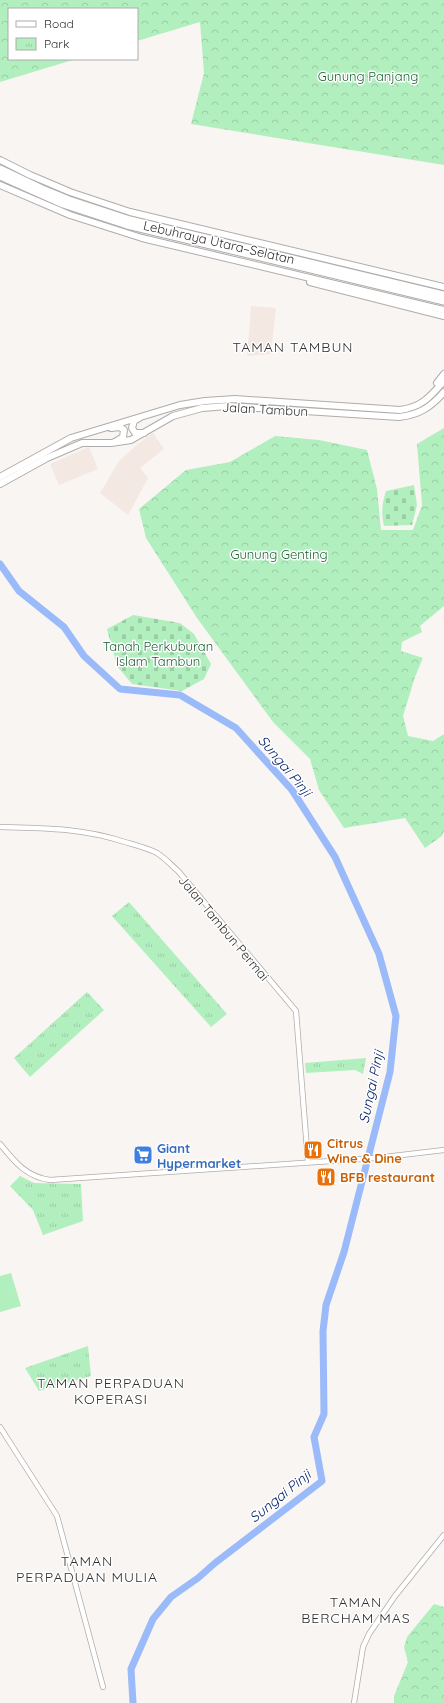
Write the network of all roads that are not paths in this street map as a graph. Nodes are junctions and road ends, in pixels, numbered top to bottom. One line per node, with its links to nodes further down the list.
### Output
1 (0, 160): 6 (main road)
2 (0, 169): 7 (highway, Lebuhraya Utara–Selatan)
3 (0, 176): 8 (highway, Lebuhraya Utara–Selatan)
4 (0, 185): 5 (main road)
5 (250, 264): 9 (main road); 10 (main road)
6 (444, 287)
7 (444, 295)
8 (444, 301)
9 (444, 310)
10 (444, 316)
11 (444, 374): 14 (main road)
12 (444, 381): 14 (main road, Jalan Tambun)
13 (444, 392): 17 (main road, Jalan Tambun)
14 (430, 397): 15 (main road, Jalan Tambun)
15 (143, 415): 16 (main road, Jalan Tambun); 17 (main road)
16 (97, 429): 18 (main road); 19 (main road, Jalan Tambun)
17 (149, 431): 18 (main road, Jalan Tambun)
18 (111, 443): 20 (main road, Jalan Tambun)
19 (0, 477)
20 (0, 484)
21 (0, 827): 24 (street, Jalan Tambun Permai)
22 (0, 1144): 24 (street)
23 (444, 1150): 24 (street)
24 (308, 1162)
25 (0, 1427): 27 (street)
26 (444, 1535): 28 (street)
27 (103, 1687)
28 (354, 1703)

